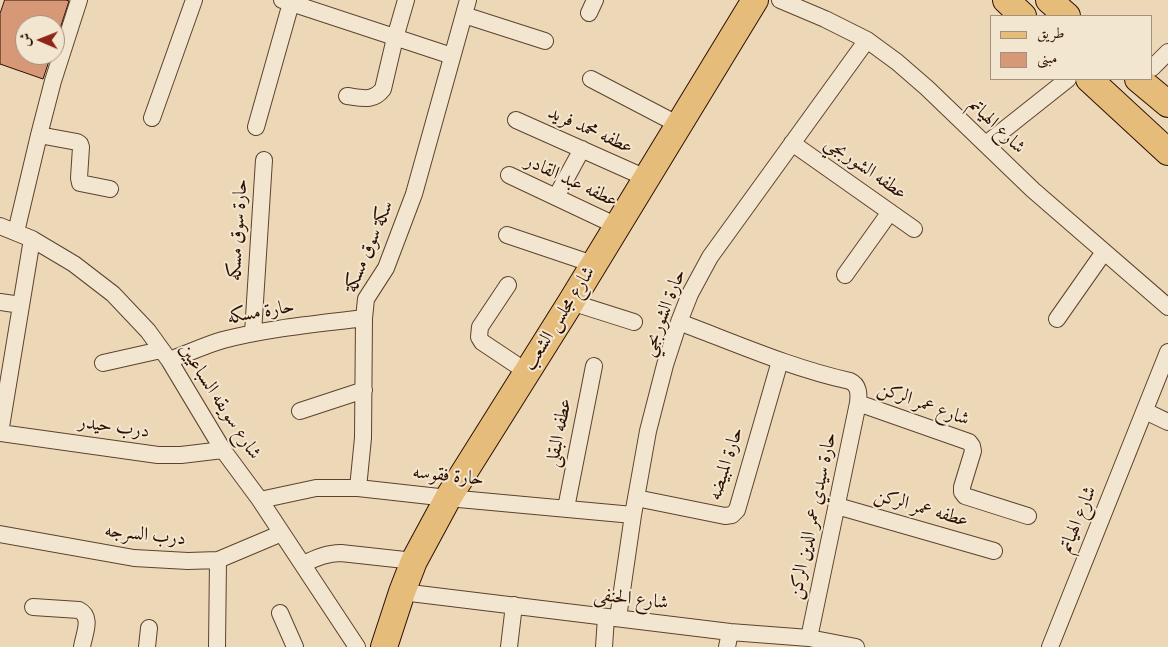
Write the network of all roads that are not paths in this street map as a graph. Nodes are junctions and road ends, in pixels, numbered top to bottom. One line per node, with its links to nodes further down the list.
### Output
1 (79, 0): 28 (street)
2 (194, 0): 24 (street)
3 (406, 0): 12 (street)
4 (755, 0): 26 (main road, شارع مجلس الشعب)
5 (780, 0): 13 (street, شارع الهياتم)
6 (1006, 0): 10 (main road)
7 (1049, 0): 11 (main road)
8 (286, 2): 12 (street); 27 (street)
9 (466, 8): 14 (street); 16 (street, سكة سوق مسكة)
10 (1022, 15)
11 (1066, 15)
12 (395, 38): 16 (street); 22 (street)
13 (867, 40): 29 (street, حارة الشوربجي); 30 (street, شارع الهياتم)
14 (546, 41)
15 (1168, 52): 17 (street)
16 (452, 56): 53 (street, سكة سوق مسكة)
17 (1153, 66)
18 (591, 79): 26 (street)
19 (1067, 80): 30 (street)
20 (1090, 80): 32 (main road)
21 (1147, 80): 23 (main road)
22 (347, 96)
23 (1168, 104)
24 (152, 118)
25 (516, 120): 31 (street, عطفه محمد فريد)
26 (679, 125): 35 (main road, شارع مجلس الشعب)
27 (256, 127)
28 (39, 135): 36 (street); 42 (street)
29 (792, 143): 38 (street, عطفه الشوربجي); 56 (street, حارة الشوربجي)
30 (986, 144): 45 (street, شارع الهياتم)
31 (582, 149): 35 (street, عطفه محمد فريد); 37 (street)
32 (1168, 152)
33 (264, 160): 57 (street, حارة سوق مسكه)
34 (508, 175): 37 (street, عطفه عبد القادر)
35 (646, 178): 40 (main road, شارع مجلس الشعب)
36 (110, 189)
37 (556, 197): 40 (street, عطفه عبد القادر)
38 (890, 212): 41 (street, عطفه الشوربجي); 47 (street)
39 (0, 226): 42 (street, شارع سويقه السباعيين)
40 (617, 226): 46 (main road, شارع مجلس الشعب)
41 (914, 229)
42 (16, 232): 44 (street, شارع سويقه السباعيين)
43 (507, 235): 46 (street)
44 (32, 238): 51 (street); 59 (street, شارع سويقه السباعيين)
45 (1104, 252): 52 (street, شارع الهياتم); 54 (street)
46 (593, 264): 50 (main road, شارع مجلس الشعب)
47 (845, 275)
48 (508, 285): 63 (street)
49 (0, 302): 51 (street)
50 (570, 302): 55 (street); 63 (main road, شارع مجلس الشعب)
51 (21, 305): 69 (street)
52 (1168, 307)
53 (364, 318): 57 (street, حارة مسكه); 64 (street, سكة سوق مسكة)
54 (1057, 319)
55 (634, 322)
56 (679, 322): 60 (street, شارع عمر الركن); 73 (street, حارة الشوربجي)
57 (252, 334): 59 (street, حارة مسكه)
58 (1168, 352): 66 (street, شارع الهياتم)
59 (165, 355): 61 (street, حارة مسكه); 70 (street, شارع سويقه السباعيين)
60 (780, 361): 65 (street, شارع عمر الركن); 73 (street, حارة المبيضه)
61 (103, 363)
62 (594, 366): 76 (street, عطفه البقلى)
63 (527, 372): 72 (main road, شارع مجلس الشعب)
64 (364, 390): 67 (street); 71 (street, سكة سوق مسكة)
65 (858, 403): 75 (street, حارة سيدي عمر الدين الركن); 78 (street, شارع عمر الركن)
66 (1144, 410): 68 (street); 103 (street, شارع الهياتم)
67 (300, 411)
68 (1168, 422)
69 (0, 433): 70 (street, درب حيدر)
70 (223, 450): 74 (street, شارع سويقه السباعيين)
71 (358, 488): 72 (street, حارة فقوسه); 74 (street, حارة فقوسه)
72 (448, 498): 76 (street, حارة فقوسه); 83 (main road, شارع مجلس الشعب)
73 (636, 498): 77 (street, حارة الشوربجي)
74 (260, 500): 79 (street, شارع سويقه السباعيين)
75 (836, 506): 81 (street, عطفه عمر الركن); 91 (street, حارة سيدي عمر الدين الركن)
76 (566, 508): 77 (street, حارة فقوسه)
77 (633, 515): 89 (street, حارة الشوربجي)
78 (1028, 516)
79 (282, 533): 82 (street, درب السرجه); 84 (street, شارع سويقه السباعيين)
80 (0, 534): 82 (street, درب السرجه)
81 (994, 551)
82 (218, 560): 96 (street)
83 (414, 561): 84 (street); 85 (main road, شارع مجلس الشعب)
84 (302, 564): 98 (street, شارع سويقه السباعيين)
85 (402, 592): 86 (street, شارع الحنفى); 99 (main road, شارع مجلس الشعب)
86 (514, 605): 89 (street, شارع الحنفى); 100 (street)
87 (33, 607): 94 (street)
88 (280, 613): 97 (street)
89 (612, 618): 92 (street, شارع الحنفى); 101 (street, حارة الشوربجي)
90 (149, 628): 95 (street)
91 (809, 638): 93 (street, شارع الحنفى); 102 (street, شارع الحنفى)
92 (729, 640): 93 (street, شارع الحنفى)
93 (783, 642)
94 (82, 647)
95 (147, 647)
96 (217, 647)
97 (295, 647)
98 (357, 647)
99 (384, 647)
100 (509, 647)
101 (604, 647)
102 (856, 647)
103 (1050, 647)

